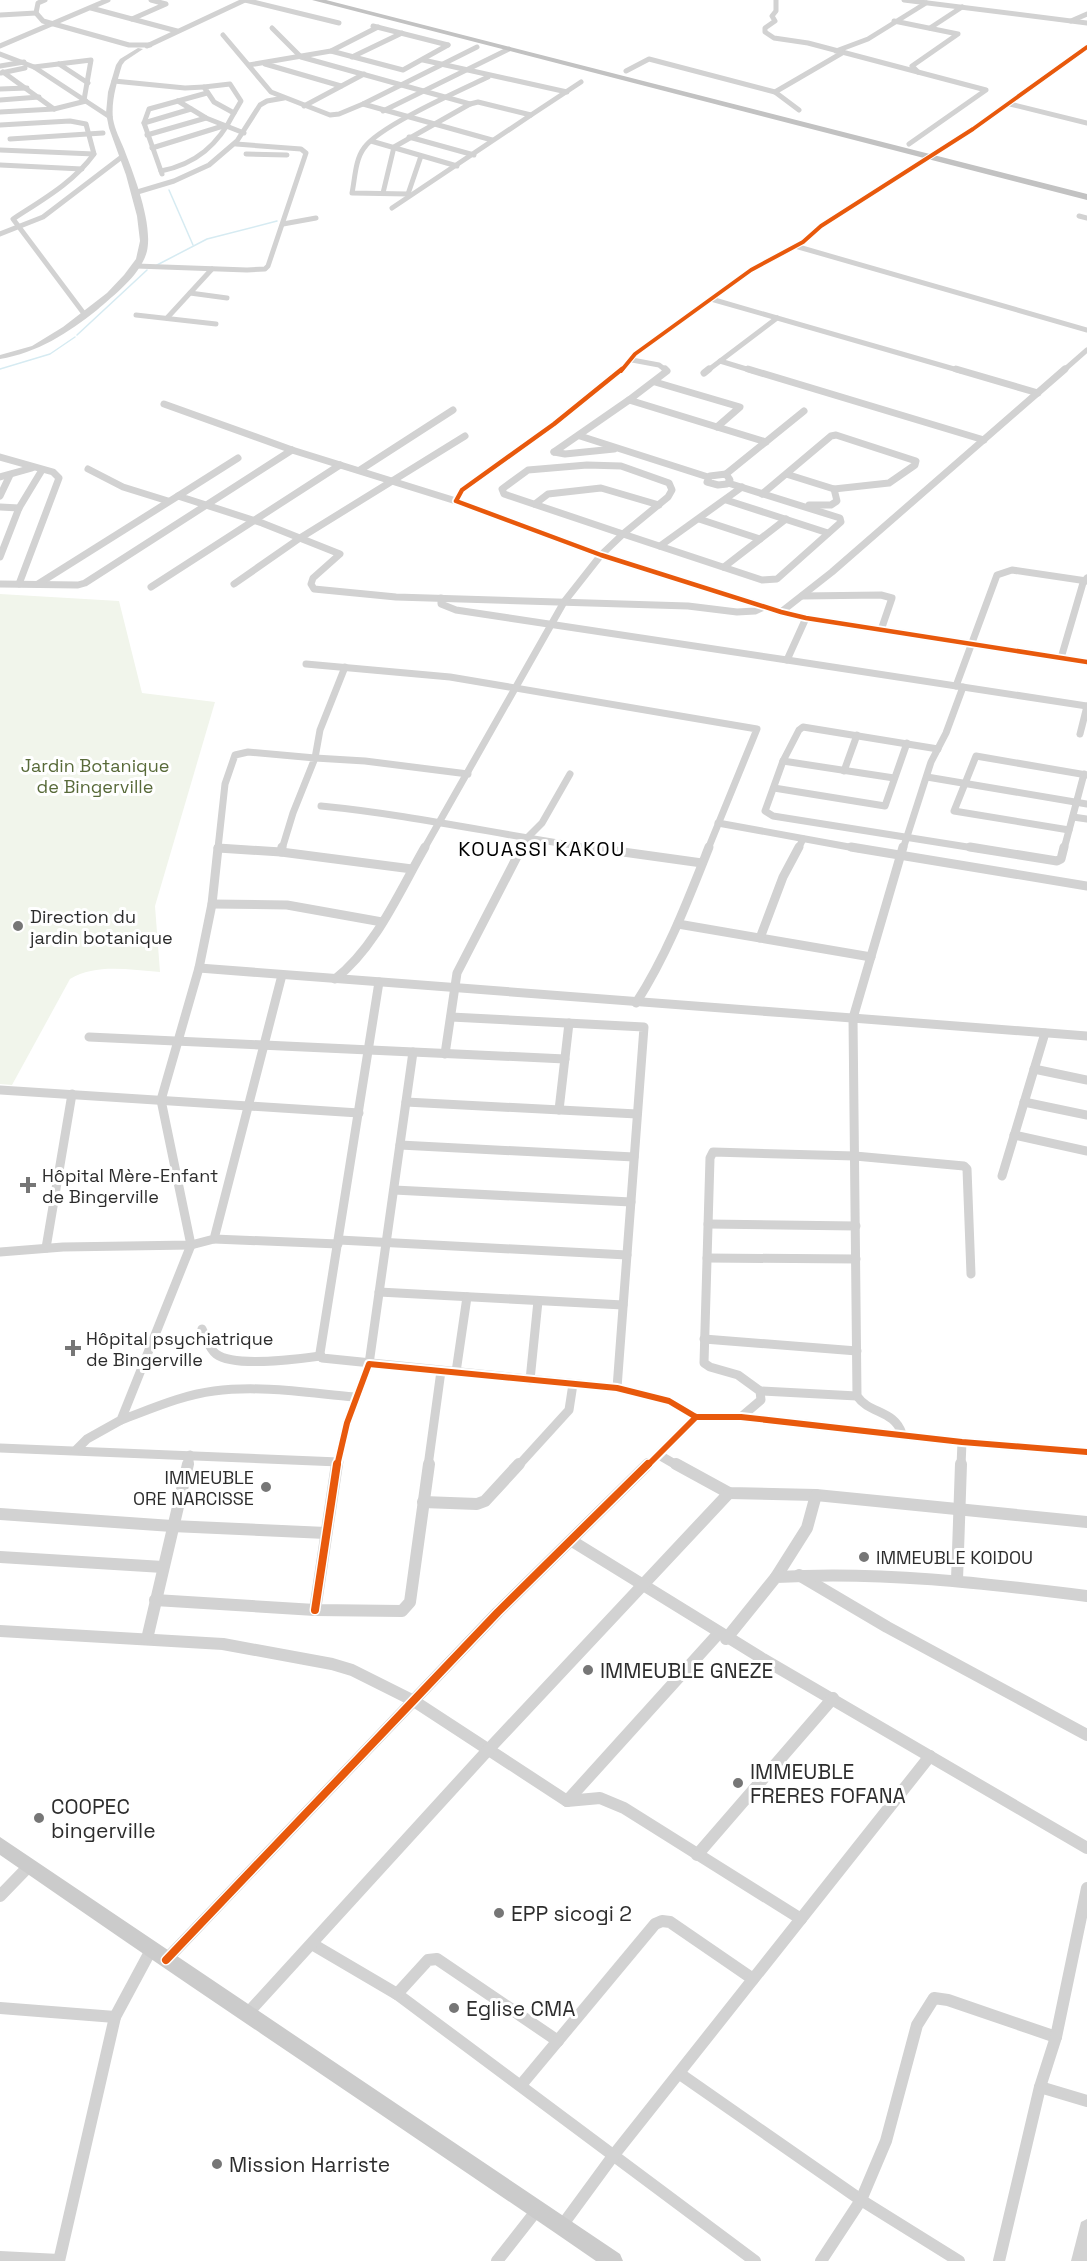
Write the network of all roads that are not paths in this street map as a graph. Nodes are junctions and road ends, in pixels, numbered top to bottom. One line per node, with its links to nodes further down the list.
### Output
1 (45, 0): 10 (street)
2 (108, 0): 12 (street)
3 (151, 0): 16 (street)
4 (245, 0): 19 (street); 26 (street)
5 (316, 0): 34 (highway)
6 (349, 0): 49 (highway)
7 (776, 0): 36 (street)
8 (904, 0): 9 (street)
9 (929, 1): 11 (street); 17 (street)
10 (38, 2): 13 (street)
11 (962, 7): 18 (street); 25 (street)
12 (91, 8): 16 (street); 21 (street)
13 (36, 13): 15 (street); 21 (street)
14 (1087, 14): 18 (street)
15 (0, 15)
16 (132, 19): 26 (street)
17 (894, 21): 25 (street); 36 (street)
18 (1071, 21): 20 (street)
19 (339, 23)
20 (1087, 23)
21 (51, 24): 29 (street); 30 (street)
22 (371, 26): 23 (street)
23 (378, 27): 27 (street); 35 (street)
24 (272, 28): 38 (street)
25 (930, 28): 51 (street)
26 (177, 31): 29 (street)
27 (402, 33): 39 (street); 40 (street)
28 (223, 35): 44 (street)
29 (150, 45): 33 (street)
30 (0, 46)
31 (477, 47): 45 (street)
32 (1087, 47): 74 (street)
33 (140, 49): 54 (street)
34 (509, 50): 48 (street); 108 (highway)
35 (331, 51): 38 (street); 39 (street)
36 (839, 52): 51 (street); 64 (street)
37 (0, 54): 43 (street)
38 (301, 57): 41 (street); 52 (street)
39 (352, 57): 40 (street)
40 (423, 60): 45 (street)
41 (261, 63): 44 (street); 58 (street)
42 (59, 64): 47 (street); 56 (street); 56 (street)
43 (25, 65): 46 (street); 47 (street); 50 (street)
44 (249, 65): 67 (street)
45 (441, 65): 48 (street); 57 (street)
46 (0, 66)
47 (34, 67): 70 (street)
48 (465, 71): 53 (street); 62 (street)
49 (626, 71): 64 (street); 100 (highway)
50 (2, 73): 60 (street)
51 (920, 73): 100 (street)
52 (364, 74): 57 (street); 58 (street)
53 (488, 77): 63 (street); 68 (street)
54 (114, 81): 59 (street); 83 (street)
55 (581, 82): 63 (street)
56 (88, 83): 70 (street)
57 (403, 84): 62 (street); 72 (street)
58 (341, 86): 75 (street)
59 (204, 87): 65 (street); 81 (street)
60 (27, 88): 61 (street); 66 (street)
61 (0, 89)
62 (425, 91): 68 (street); 79 (street)
63 (567, 92): 82 (street)
64 (775, 92): 78 (street)
65 (207, 93): 71 (street); 81 (street)
66 (39, 97): 69 (street); 76 (street)
67 (288, 98): 75 (street); 92 (street)
68 (449, 98): 73 (street); 85 (street)
69 (0, 100)
70 (85, 100): 76 (street); 83 (street)
71 (178, 101): 77 (street); 86 (street)
72 (363, 104): 75 (street); 79 (street)
73 (470, 104): 82 (street); 88 (street)
74 (1010, 104): 87 (street); 108 (street)
75 (304, 106)
76 (54, 109): 80 (street)
77 (191, 109): 84 (street); 86 (street)
78 (799, 110)
79 (383, 111): 85 (street)
80 (0, 112)
81 (234, 113): 90 (street)
82 (531, 115): 97 (street)
83 (110, 117): 112 (street)
84 (206, 118): 90 (street); 94 (street)
85 (408, 118): 88 (street); 98 (street)
86 (144, 123): 94 (street)
87 (1087, 123)
88 (432, 124): 95 (street); 97 (street)
89 (3, 125): 93 (street); 96 (street)
90 (225, 127): 92 (street); 103 (street); 117 (street)
91 (104, 133): 93 (street)
92 (244, 133): 99 (street)
93 (89, 134): 96 (street); 106 (street)
94 (147, 135): 103 (street)
95 (409, 137): 102 (street); 111 (street)
96 (10, 139): 105 (street)
97 (492, 140): 111 (street)
98 (371, 141): 102 (street); 121 (street)
99 (236, 144): 101 (street); 118 (street)
100 (909, 144): 108 (highway)
101 (281, 147): 109 (street); 129 (street)
102 (394, 147): 113 (street); 121 (street)
103 (152, 148): 117 (street)
104 (0, 150): 105 (street)
105 (13, 150): 106 (street)
106 (94, 154): 116 (street)
107 (246, 154): 109 (street)
108 (933, 154): 119 (highway); 123 (highway); 132 (street)
109 (279, 155): 110 (street)
110 (287, 155)
111 (474, 155): 115 (street)
112 (123, 156): 120 (street); 124 (street)
113 (421, 156): 115 (street); 121 (street)
114 (0, 165): 116 (street)
115 (457, 166): 125 (street)
116 (82, 169): 122 (street)
117 (161, 171): 118 (street)
118 (167, 184): 120 (street)
119 (1087, 189)
120 (134, 193): 133 (street)
121 (383, 193)
122 (45, 197): 124 (street); 130 (street)
123 (1087, 197)
124 (64, 201): 130 (street)
125 (392, 208)
126 (1079, 216): 128 (street)
127 (316, 218): 129 (street)
128 (1087, 218)
129 (283, 224): 134 (street)
130 (18, 228): 131 (street); 138 (street)
131 (0, 234)
132 (795, 246): 137 (street); 143 (street)
133 (136, 266): 134 (street); 138 (street)
134 (212, 269): 135 (street)
135 (190, 293): 136 (street); 140 (street)
136 (227, 298)
137 (711, 299): 141 (street); 146 (street)
138 (85, 315): 145 (street)
139 (136, 315): 140 (street)
140 (167, 318): 142 (street)
141 (777, 318): 147 (street); 150 (street)
142 (216, 324)
143 (1087, 330)
144 (1087, 350): 150 (street)
145 (0, 357)
146 (632, 360): 149 (street); 185 (street)
147 (720, 361): 148 (street); 158 (street)
148 (704, 373)
149 (655, 382): 151 (street); 155 (street)
150 (1038, 393): 158 (street)
151 (629, 400): 155 (street); 157 (street)
152 (164, 404): 161 (street)
153 (453, 411): 170 (street)
154 (804, 411): 159 (street)
155 (717, 427): 159 (street)
156 (465, 436): 176 (street)
157 (580, 436): 160 (street); 162 (street)
158 (984, 440): 209 (street)
159 (766, 442): 171 (street)
160 (619, 449): 162 (street); 175 (street)
161 (291, 450): 165 (street); 186 (street)
162 (584, 453): 166 (street)
163 (0, 457): 167 (street)
164 (238, 458): 182 (street)
165 (340, 465): 170 (street); 194 (street)
166 (587, 465): 187 (street); 188 (street)
167 (32, 468): 169 (street); 173 (street)
168 (88, 469): 184 (street)
169 (42, 470): 191 (street); 205 (street)
170 (360, 470): 176 (street)
171 (726, 474): 175 (street); 177 (street)
172 (786, 474): 179 (street); 179 (street); 180 (street)
173 (10, 475): 174 (street); 181 (street)
174 (0, 477)
175 (708, 477): 177 (street)
176 (391, 481): 185 (street); 197 (street)
177 (728, 483): 178 (street)
178 (742, 487): 180 (street); 183 (street)
179 (834, 489): 189 (street)
180 (762, 494): 189 (street)
181 (0, 496)
182 (178, 496): 184 (street); 186 (street)
183 (726, 500): 192 (street); 193 (street)
184 (168, 501): 206 (street)
185 (456, 501): 200 (street)
186 (206, 504): 194 (street); 206 (street)
187 (535, 504): 188 (street); 196 (street)
188 (658, 505): 196 (street)
189 (800, 506): 195 (street)
190 (0, 507): 191 (street)
191 (19, 508): 201 (street)
192 (699, 519): 198 (street); 199 (street)
193 (786, 519): 195 (street); 198 (street)
194 (255, 521): 197 (street); 208 (street)
195 (828, 533): 202 (street)
196 (622, 534): 199 (street); 200 (street)
197 (300, 538): 207 (street); 210 (street)
198 (760, 539): 202 (street)
199 (660, 546): 202 (street)
200 (601, 555): 211 (street); 212 (street)
201 (0, 557)
202 (724, 567)
203 (1087, 580): 217 (street); 218 (street)
204 (0, 584): 205 (street)
205 (19, 584): 206 (street)
206 (38, 584)
207 (234, 584)
208 (151, 587)
209 (801, 596): 213 (street); 216 (street)
210 (441, 598): 211 (street); 215 (street)
211 (564, 602): 212 (street); 215 (street)
212 (764, 607): 213 (street)
213 (782, 612): 214 (street)
214 (806, 618): 216 (street); 219 (street)
215 (553, 623): 219 (street); 224 (street)
216 (881, 630): 217 (street)
217 (971, 645): 218 (street); 223 (street)
218 (1061, 658): 220 (street)
219 (787, 660): 223 (street)
220 (1087, 662)
221 (306, 664): 222 (street)
222 (345, 667): 224 (street); 230 (street)
223 (959, 686): 225 (street); 229 (street)
224 (516, 689): 233 (street); 245 (street)
225 (1087, 706): 226 (street)
226 (1080, 734)
227 (857, 735): 228 (street); 231 (street); 232 (street)
228 (907, 742): 229 (street); 237 (street)
229 (938, 749): 236 (street)
230 (315, 758): 233 (street); 251 (street); 252 (street)
231 (783, 761): 232 (street); 239 (street)
232 (844, 771): 237 (street)
233 (468, 774): 246 (street)
234 (570, 774): 249 (street)
235 (1086, 774): 238 (street); 240 (street)
236 (927, 777): 238 (street); 248 (street)
237 (894, 778): 239 (street)
238 (964, 783): 240 (street); 247 (street)
239 (774, 788): 248 (street)
240 (1076, 802): 241 (street); 243 (street)
241 (1087, 804)
242 (321, 806): 246 (street)
243 (1072, 817): 244 (street); 247 (street)
244 (1087, 819)
245 (718, 823): 250 (street); 254 (street)
246 (439, 824): 249 (street); 255 (street)
247 (1070, 830): 248 (street)
248 (909, 838): 253 (street)
249 (526, 839): 254 (street); 266 (street)
250 (803, 839): 253 (street); 260 (street)
251 (218, 848): 252 (street); 257 (street)
252 (281, 852): 255 (street)
253 (903, 856): 256 (street); 261 (street)
254 (702, 863): 259 (street)
255 (412, 869): 258 (street)
256 (1087, 886)
257 (212, 904): 258 (street); 262 (street)
258 (382, 922): 264 (street)
259 (678, 924): 260 (street); 267 (street)
260 (760, 938): 261 (street)
261 (871, 957): 269 (street)
262 (199, 968): 263 (street); 274 (street)
263 (282, 975): 264 (street); 275 (street)
264 (335, 979): 265 (street)
265 (380, 982): 266 (street); 276 (street)
266 (455, 988): 267 (street); 268 (street)
267 (636, 1002): 269 (street)
268 (450, 1017): 270 (street); 278 (street)
269 (854, 1018): 271 (street); 295 (street)
270 (569, 1023): 279 (street); 290 (street)
271 (1045, 1033): 272 (street); 280 (street)
272 (1087, 1036)
273 (89, 1037): 274 (street)
274 (176, 1042): 275 (street); 284 (street)
275 (264, 1045): 276 (street); 287 (street)
276 (368, 1050): 277 (street); 289 (street)
277 (413, 1052): 278 (street); 285 (street)
278 (445, 1054): 279 (street)
279 (565, 1059): 288 (street)
280 (1034, 1069): 281 (street); 286 (street)
281 (1087, 1080)
282 (0, 1090): 283 (street)
283 (72, 1095): 284 (street); 306 (street)
284 (161, 1100): 287 (street); 305 (street)
285 (406, 1102): 288 (street); 293 (street)
286 (1024, 1102): 291 (street); 292 (street)
287 (248, 1106): 289 (street); 302 (street)
288 (560, 1110): 290 (street)
289 (359, 1113): 303 (street)
290 (638, 1114): 296 (street)
291 (1087, 1115)
292 (1014, 1135): 294 (street); 297 (street)
293 (400, 1145): 296 (street); 298 (street)
294 (1087, 1151)
295 (855, 1156): 300 (street); 301 (street); 311 (street)
296 (634, 1157): 299 (street)
297 (1002, 1176)
298 (394, 1190): 299 (street); 304 (street)
299 (631, 1202): 308 (street)
300 (708, 1224): 301 (street); 309 (street)
301 (856, 1226): 310 (street)
302 (214, 1239): 303 (street); 305 (street)
303 (338, 1242): 304 (street); 319 (street)
304 (386, 1243): 308 (street); 312 (street)
305 (191, 1245): 306 (street); 331 (street)
306 (45, 1248): 307 (street)
307 (0, 1252)
308 (627, 1255): 315 (street)
309 (707, 1258): 310 (street); 317 (street)
310 (856, 1259): 318 (street)
311 (971, 1274)
312 (379, 1292): 313 (street); 320 (street)
313 (467, 1297): 314 (street); 322 (street)
314 (538, 1301): 315 (street); 323 (street)
315 (623, 1305): 325 (street)
316 (202, 1329): 319 (street)
317 (704, 1339): 318 (street); 326 (street)
318 (857, 1351): 328 (street)
319 (320, 1356): 320 (street)
320 (369, 1364): 321 (street); 327 (street)
321 (441, 1371): 322 (street); 342 (street)
322 (456, 1372): 323 (street)
323 (530, 1380): 324 (street)
324 (573, 1384): 325 (street); 342 (street)
325 (617, 1388): 329 (street)
326 (760, 1391): 328 (street); 330 (street)
327 (354, 1396): 331 (street); 339 (street)
328 (857, 1396): 332 (street)
329 (696, 1417): 330 (street); 338 (street)
330 (741, 1417): 332 (street)
331 (122, 1420): 335 (street)
332 (902, 1434): 333 (street)
333 (962, 1442): 336 (street); 343 (street)
334 (0, 1448): 335 (street)
335 (76, 1450): 337 (street)
336 (1087, 1452)
337 (190, 1455): 339 (street); 346 (street)
338 (659, 1455): 340 (street); 348 (street)
339 (339, 1462): 347 (street)
340 (729, 1493): 341 (street); 354 (street)
341 (816, 1495): 343 (street); 352 (street)
342 (423, 1502): 357 (street)
343 (959, 1508): 345 (street); 353 (street)
344 (0, 1514): 346 (street)
345 (1087, 1522)
346 (172, 1526): 347 (street); 350 (street)
347 (326, 1533): 357 (street)
348 (572, 1541): 354 (street); 362 (street)
349 (0, 1557): 350 (street)
350 (163, 1567): 356 (street)
351 (799, 1575): 352 (street); 353 (street); 363 (street)
352 (776, 1577): 359 (street)
353 (957, 1580): 355 (street)
354 (640, 1586): 359 (street); 364 (street)
355 (1087, 1596)
356 (155, 1600): 357 (street); 360 (street)
357 (315, 1610)
358 (0, 1631): 360 (street)
359 (722, 1636): 361 (street); 366 (street)
360 (147, 1640): 362 (street)
361 (833, 1698): 365 (street); 369 (street)
362 (414, 1701): 364 (street); 375 (street)
363 (1087, 1736)
364 (488, 1750): 366 (street); 374 (street)
365 (930, 1756): 368 (street); 373 (street)
366 (567, 1801): 369 (street)
367 (0, 1845): 370 (main road)
368 (1087, 1848)
369 (697, 1856): 373 (street)
370 (29, 1866): 372 (street); 375 (main road)
371 (1087, 1888): 381 (street)
372 (0, 1896)
373 (801, 1919): 376 (street)
374 (312, 1944): 377 (street); 379 (street)
375 (158, 1955): 379 (main road); 380 (street)
376 (753, 1979): 382 (street); 383 (street)
377 (397, 1994): 382 (street); 384 (street)
378 (0, 2008): 380 (street)
379 (247, 2014): 389 (main road)
380 (115, 2017): 393 (street)
381 (1056, 2037): 385 (street); 388 (street)
382 (558, 2040): 384 (street)
383 (680, 2074): 387 (street); 388 (street)
384 (521, 2085): 387 (street)
385 (1040, 2086): 386 (street); 399 (street)
386 (1087, 2101)
387 (613, 2156): 390 (street); 396 (street)
388 (861, 2200): 397 (street); 398 (street)
389 (537, 2210): 390 (main road); 394 (street)
390 (561, 2227): 395 (main road)
391 (1087, 2228): 400 (street)
392 (0, 2257): 393 (street)
393 (59, 2260)
394 (497, 2261)
395 (613, 2261)
396 (755, 2261)
397 (820, 2261)
398 (959, 2261)
399 (999, 2261)
400 (1080, 2261)

